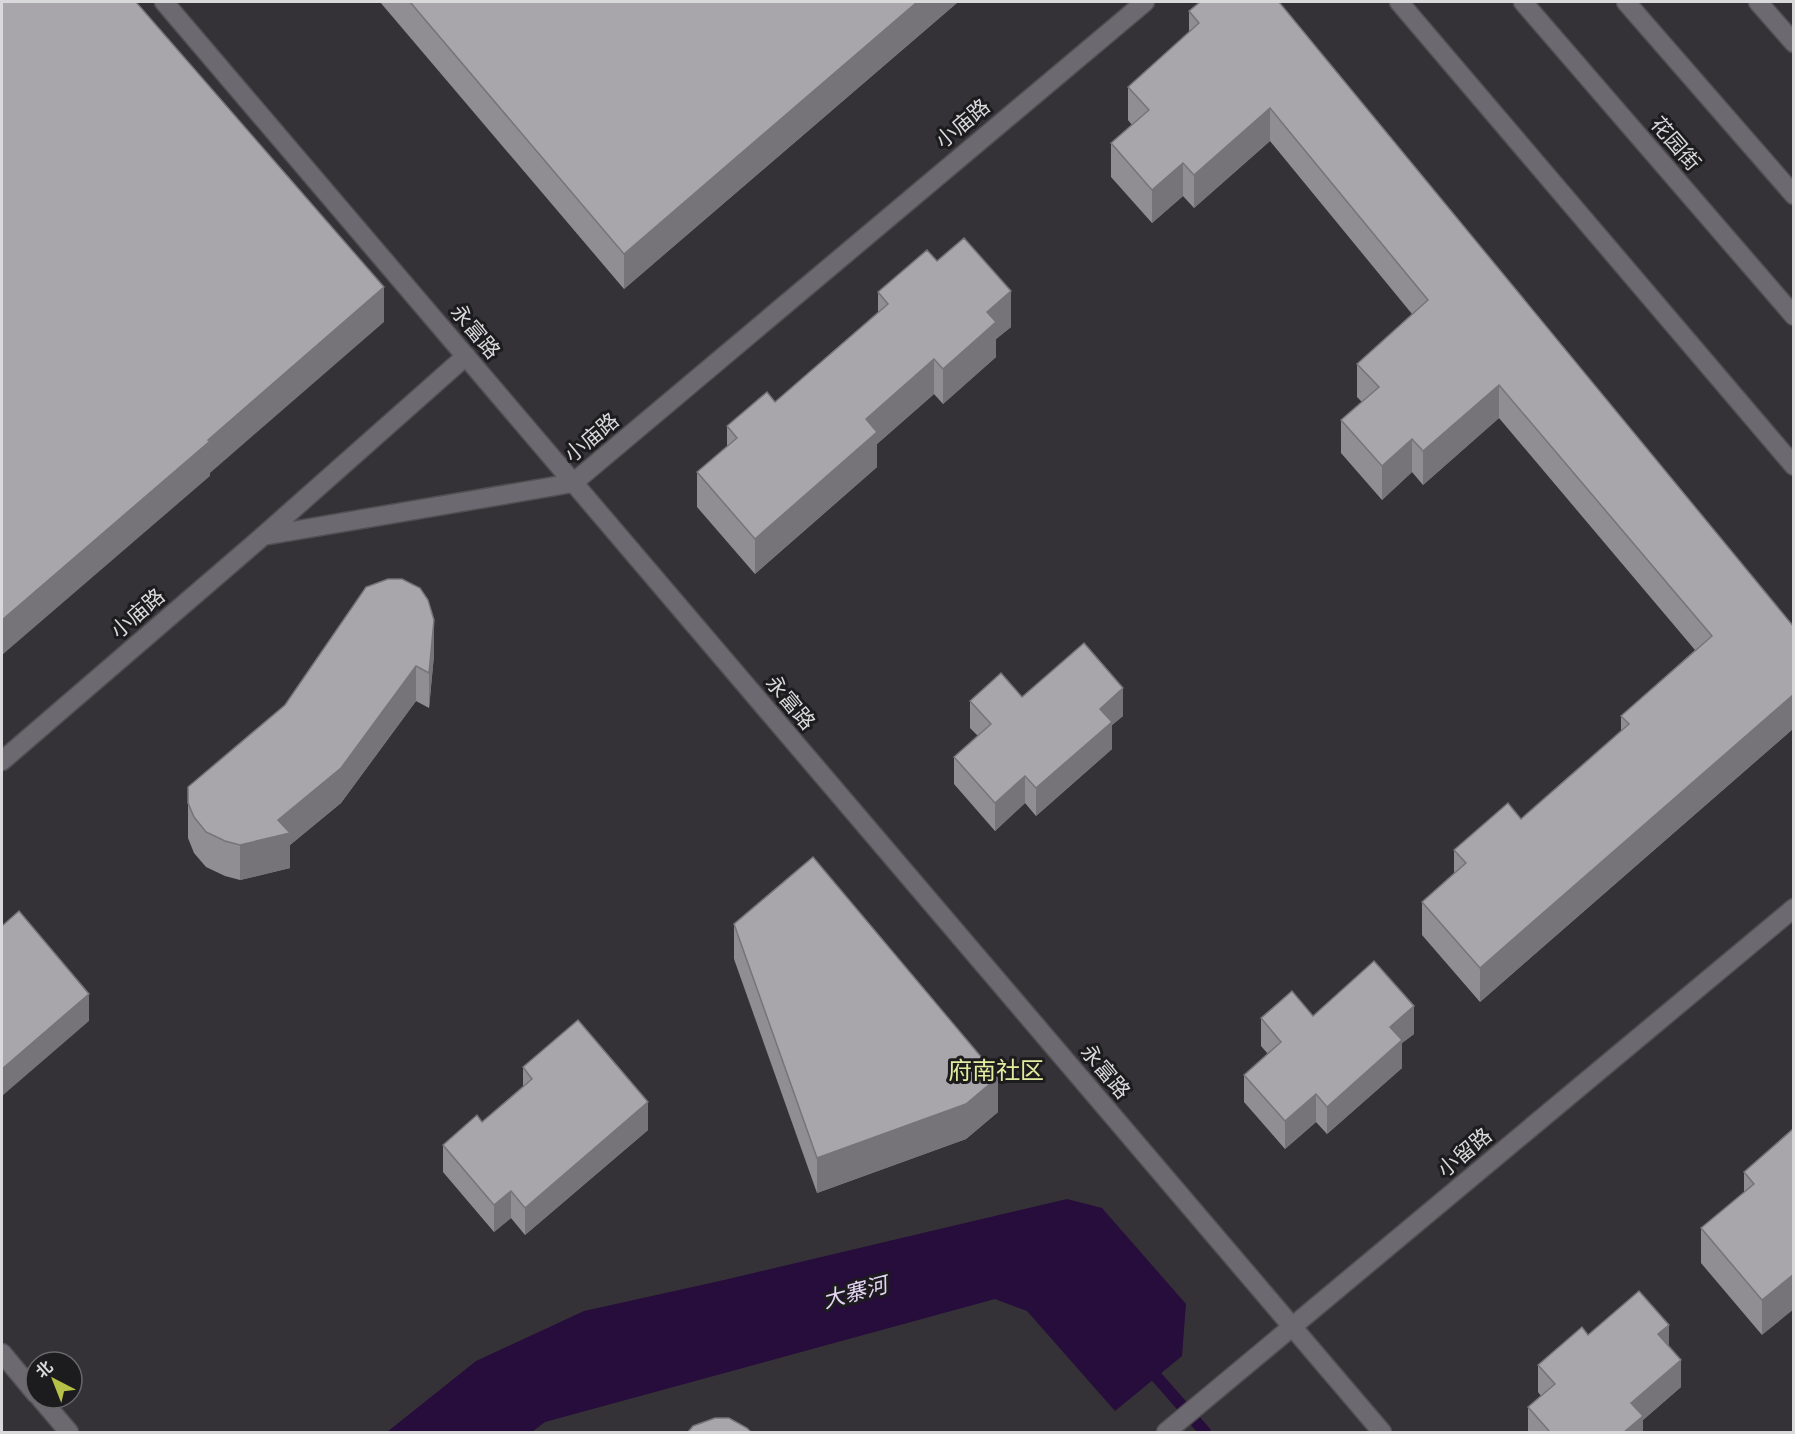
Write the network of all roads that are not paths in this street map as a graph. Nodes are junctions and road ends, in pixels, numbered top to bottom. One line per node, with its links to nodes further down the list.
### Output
1 (164, 2): 10 (street, 永富路)
2 (1144, 2): 12 (street, 小庙路)
3 (1399, 2): 11 (street)
4 (1523, 2): 9 (street, 花园街)
5 (1626, 2): 8 (street)
6 (1758, 2): 7 (street)
7 (1794, 43)
8 (1794, 195)
9 (1794, 316)
10 (466, 357): 12 (street, 永富路); 13 (street)
11 (1794, 466)
12 (573, 483): 13 (street, 小庙路); 16 (street, 永富路)
13 (263, 536): 14 (street, 小庙路)
14 (2, 761)
15 (1794, 908): 16 (street, 小留路)
16 (1292, 1326): 21 (street, 小留路); 22 (street, 永富路)
17 (2, 1353): 18 (street)
18 (24, 1380)
19 (50, 1410): 20 (street)
20 (69, 1432)
21 (1167, 1432)
22 (1382, 1432)

